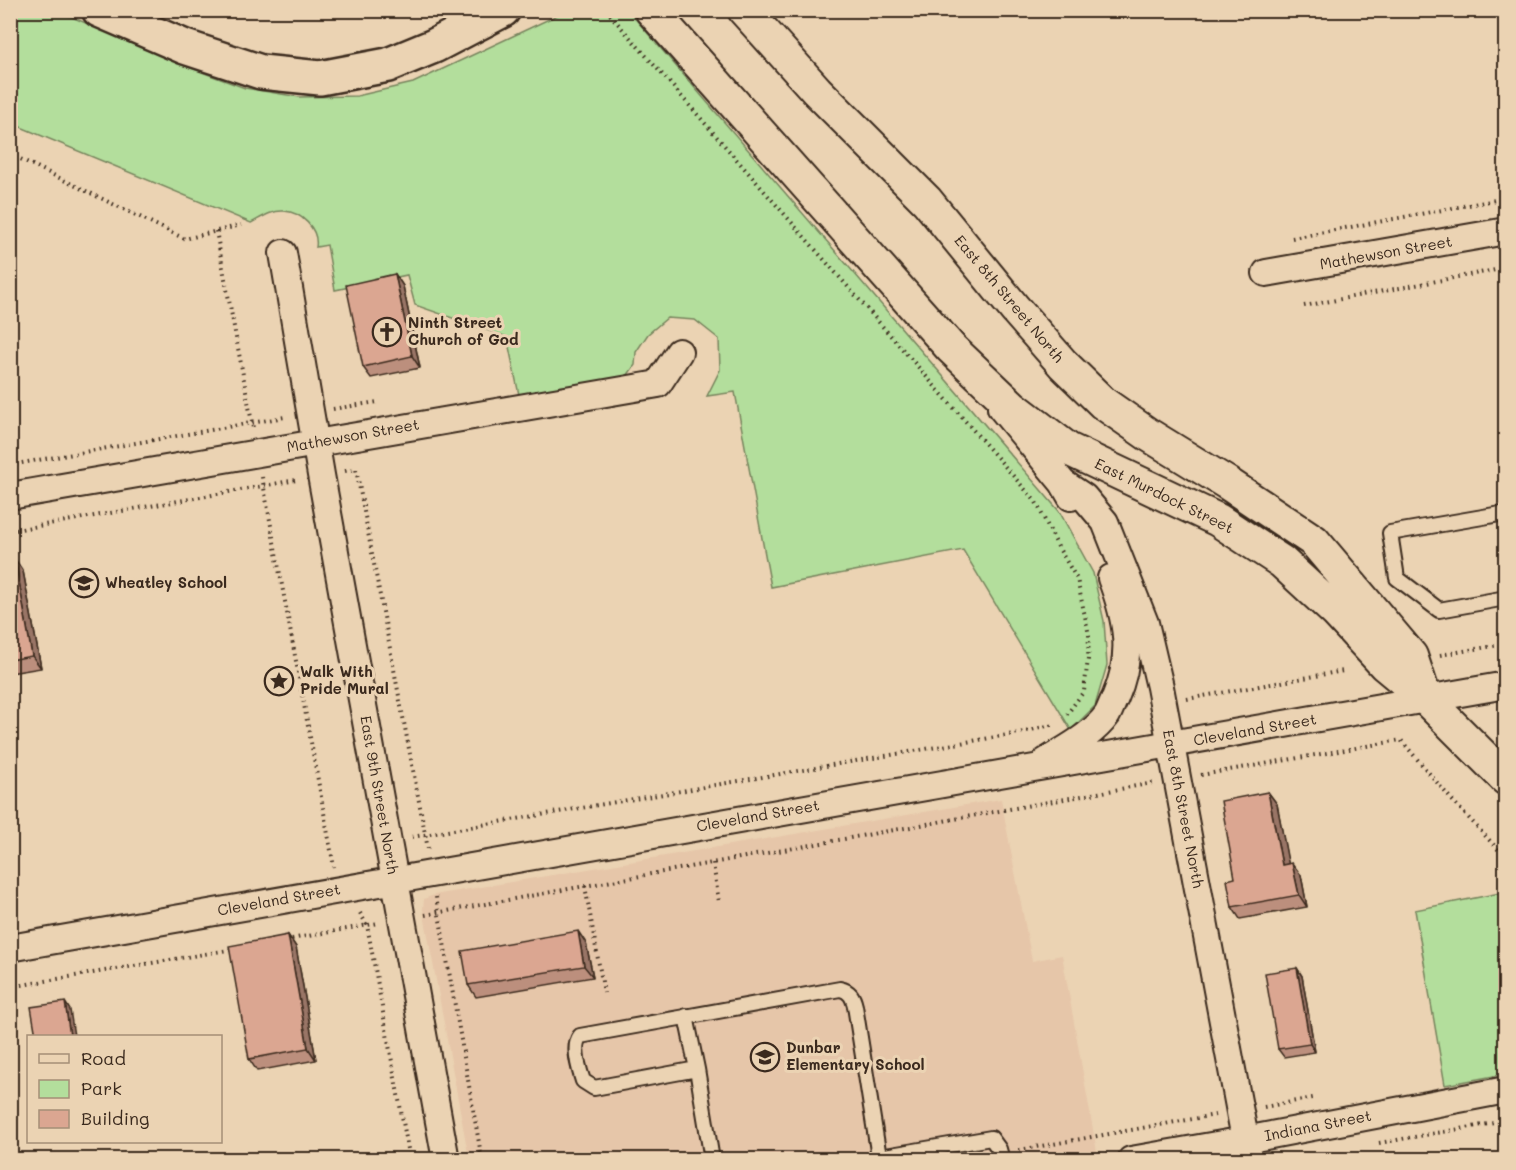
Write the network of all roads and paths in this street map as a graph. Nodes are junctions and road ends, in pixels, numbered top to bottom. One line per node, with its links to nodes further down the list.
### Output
1 (99, 10): 2 (highway)
2 (503, 10)
3 (606, 10): 33 (path)
4 (651, 10): 16 (street, East 8th Street North)
5 (744, 10): 27 (street, East 8th Street North)
6 (10, 154): 9 (path)
7 (1506, 198): 11 (path)
8 (241, 225): 9 (path)
9 (216, 231): 20 (path)
10 (1506, 231): 14 (street, Mathewson Street)
11 (1292, 238)
12 (283, 253): 19 (street, East 9th Street North)
13 (1506, 268): 15 (path)
14 (1266, 273)
15 (1304, 306)
16 (951, 348): 24 (street, East 8th Street North); 34 (street, East Murdock Street)
17 (679, 352): 21 (street, Mathewson Street)
18 (377, 402): 19 (path)
19 (310, 413): 20 (path); 21 (street, East 9th Street North)
20 (252, 423): 22 (path); 23 (path)
21 (315, 442): 22 (street, Mathewson Street); 41 (street, East 9th Street North)
22 (257, 453): 25 (street, Mathewson Street); 45 (path)
23 (10, 465)
24 (1064, 483): 35 (street, East 8th Street North); 36 (street, East 8th Street North)
25 (10, 496)
26 (1506, 513): 28 (lane)
27 (1314, 541): 34 (street, East Murdock Street)
28 (1506, 598)
29 (1506, 644): 30 (path)
30 (1436, 656)
31 (1343, 671): 35 (path)
32 (1506, 684): 34 (street, Cleveland Street)
33 (1082, 694): 36 (path); 41 (path)
34 (1426, 699): 37 (street, Cleveland Street); 40 (street, East Murdock Street)
35 (1163, 704): 37 (street, East 8th Street North)
36 (1111, 705): 38 (street, East 8th Street North)
37 (1170, 745): 38 (street, Cleveland Street); 39 (street, East 8th Street North)
38 (1037, 767): 46 (street, Cleveland Street)
39 (1177, 779): 42 (path); 44 (path); 62 (street, East 8th Street North)
40 (1506, 779)
41 (389, 847): 46 (street, East 9th Street North)
42 (1506, 858)
43 (341, 863): 45 (path)
44 (713, 863): 47 (path); 49 (path)
45 (332, 864): 48 (path)
46 (395, 880): 48 (street, Cleveland Street); 50 (street, East 9th Street North)
47 (585, 886): 50 (path); 56 (path)
48 (346, 888): 51 (path); 54 (street, Cleveland Street)
49 (719, 902)
50 (402, 919): 51 (path); 66 (street, East 9th Street North)
51 (367, 925): 52 (path); 65 (path)
52 (280, 941)
53 (245, 947): 55 (path)
54 (10, 948)
55 (10, 987)
56 (604, 993)
57 (686, 1016): 58 (lane); 58 (lane); 64 (lane)
58 (697, 1069): 67 (lane)
59 (1506, 1090): 62 (street, Indiana Street)
60 (1506, 1121): 61 (path)
61 (1377, 1143)
62 (1247, 1150): 68 (street, Indiana Street)
63 (1000, 1154): 64 (lane)
64 (879, 1158)
65 (410, 1160)
66 (446, 1160)
67 (712, 1160)
68 (1131, 1160)

